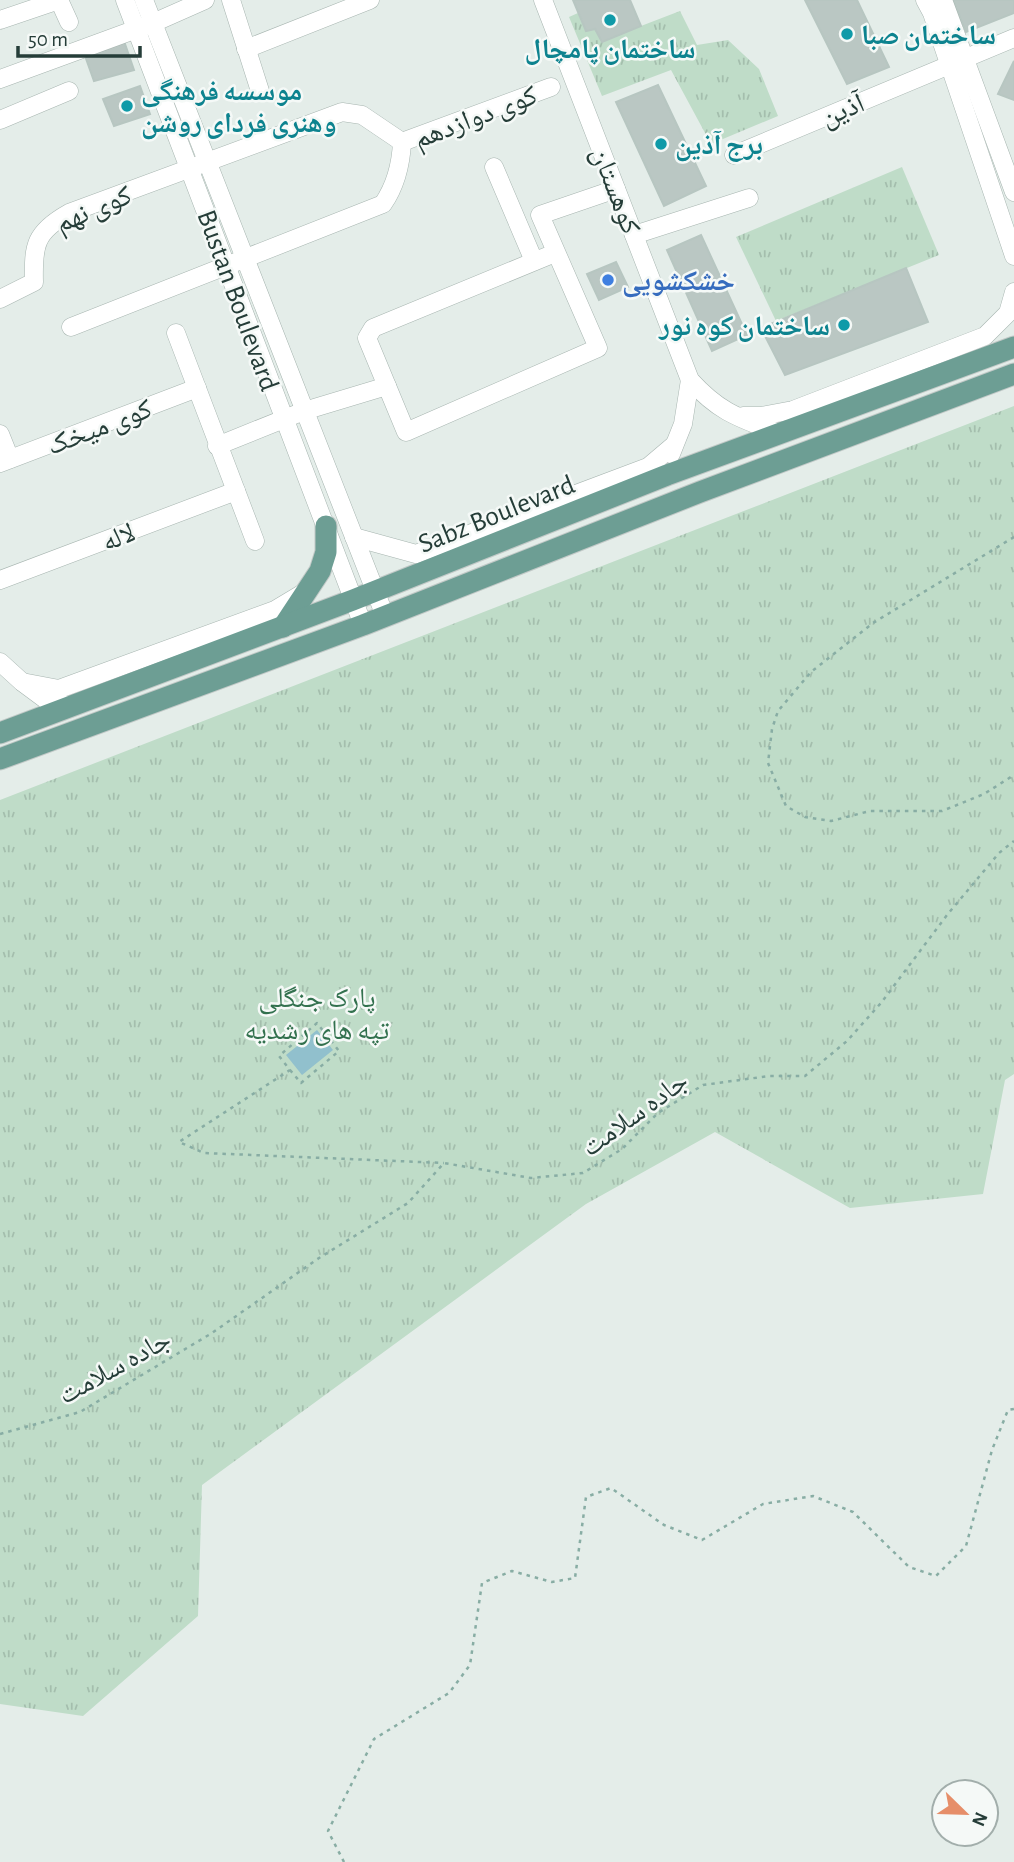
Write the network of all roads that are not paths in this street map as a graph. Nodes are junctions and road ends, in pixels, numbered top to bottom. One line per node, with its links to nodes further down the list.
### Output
1 (59, 0): 10 (street); 11 (street)
2 (125, 0): 12 (street, Bustan Boulevard)
3 (144, 0): 12 (street, Bustan Boulevard)
4 (205, 0): 12 (street)
5 (231, 0): 14 (street)
6 (370, 0): 14 (street)
7 (543, 0): 25 (street, کوهستان)
8 (925, 0): 15 (street)
9 (943, 0): 15 (street)
10 (0, 20)
11 (69, 22)
12 (144, 26): 16 (street); 23 (street, Bustan Boulevard)
13 (1014, 38): 15 (street, آذین)
14 (246, 49): 19 (street)
15 (957, 61): 22 (street, آذین); 26 (street); 30 (street)
16 (0, 79)
17 (551, 88): 21 (street, کوی دوازدهم)
18 (69, 91): 20 (street)
19 (260, 91)
20 (0, 120)
21 (402, 142): 23 (street); 31 (street, کوی دوازدهم)
22 (734, 155)
23 (198, 166): 31 (street, Bustan Boulevard); 33 (street, Bustan Boulevard); 35 (street, کوی نهم)
24 (494, 167): 32 (street)
25 (616, 189): 28 (street, کوهستان); 29 (street)
26 (1014, 192)
27 (749, 198): 28 (street)
28 (634, 235): 40 (street, کوهستان)
29 (555, 253): 32 (street); 41 (street)
30 (1014, 256)
31 (244, 259): 33 (street, کوی دوازدهم); 43 (street, Bustan Boulevard)
32 (534, 261): 41 (street)
33 (226, 266): 36 (street, کوی دوازدهم); 45 (street, Bustan Boulevard)
34 (1014, 292): 44 (street)
35 (0, 299)
36 (71, 327)
37 (176, 332): 42 (street)
38 (1014, 347): 46 (main road, Sabz Boulevard)
39 (1014, 374): 60 (main road, Sabz Boulevard)
40 (690, 380): 44 (street); 48 (street)
41 (387, 386): 43 (street)
42 (197, 388): 49 (street); 50 (street, کوی میخک)
43 (304, 411): 45 (street); 54 (street, Bustan Boulevard)
44 (732, 416): 46 (street)
45 (284, 420): 49 (street); 53 (street, Bustan Boulevard)
46 (779, 433): 51 (main road, Sabz Boulevard)
47 (0, 434): 50 (street)
48 (674, 444): 51 (street); 54 (street)
49 (217, 446): 52 (street)
50 (5, 461)
51 (663, 476): 58 (main road, Sabz Boulevard)
52 (236, 491): 55 (street); 56 (street, لاله)
53 (326, 526): 57 (main road); 59 (street, Bustan Boulevard)
54 (354, 537): 58 (street, Bustan Boulevard)
55 (255, 541)
56 (0, 580)
57 (308, 590): 62 (main road); 64 (street)
58 (375, 592): 59 (main road, Sabz Boulevard); 60 (street, Bustan Boulevard)
59 (353, 600): 61 (street, Bustan Boulevard); 62 (main road, Sabz Boulevard)
60 (385, 617): 61 (main road, Sabz Boulevard)
61 (363, 625): 67 (main road, Sabz Boulevard)
62 (283, 627): 65 (main road, Sabz Boulevard)
63 (0, 662): 64 (street)
64 (22, 682): 65 (street)
65 (70, 706): 66 (main road, Sabz Boulevard)
66 (0, 733)
67 (0, 759)

